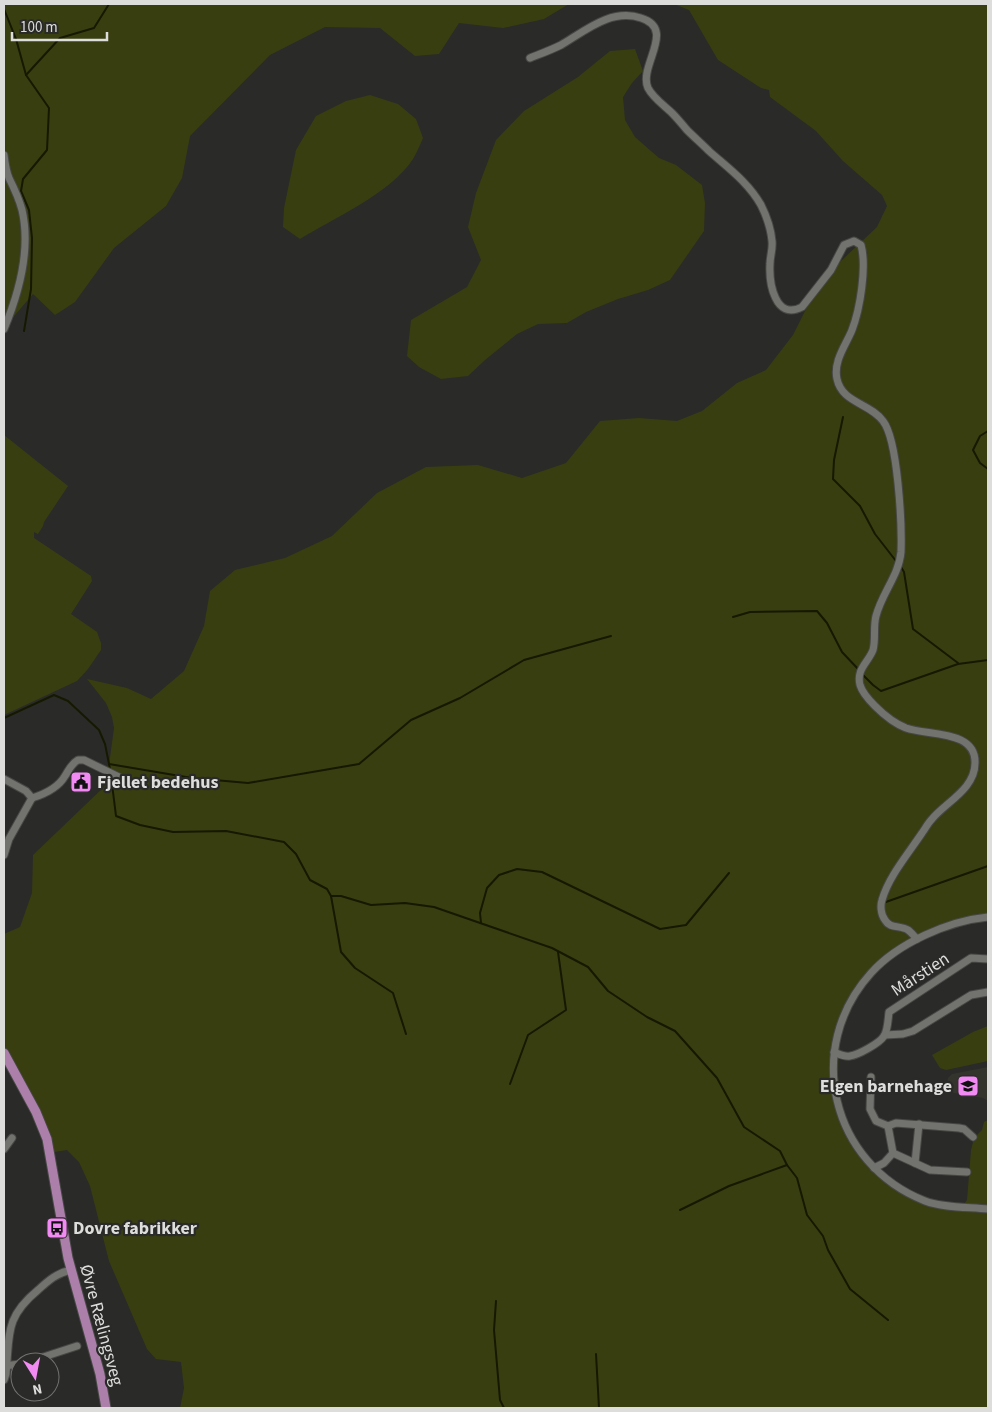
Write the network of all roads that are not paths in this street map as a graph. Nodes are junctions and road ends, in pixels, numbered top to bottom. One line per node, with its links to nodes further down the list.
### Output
1 (530, 58): 9 (street)
2 (4, 156): 3 (street)
3 (4, 330)
4 (121, 778): 6 (street)
5 (4, 779): 6 (street)
6 (32, 798): 7 (street)
7 (4, 855)
8 (988, 917): 9 (street)
9 (917, 938): 13 (street)
10 (988, 959): 12 (street, Mårstien)
11 (988, 992): 12 (street)
12 (885, 1035): 13 (street)
13 (834, 1052): 23 (street)
14 (4, 1053): 26 (main road, Øvre Rælingsveg)
15 (871, 1077): 17 (street)
16 (919, 1124): 17 (street); 18 (street); 22 (street)
17 (888, 1126): 21 (street)
18 (973, 1137)
19 (12, 1138): 20 (street)
20 (4, 1149)
21 (893, 1153): 22 (street); 23 (street)
22 (915, 1163): 24 (street)
23 (874, 1168): 25 (street)
24 (967, 1172)
25 (988, 1209)
26 (71, 1270): 29 (street); 31 (main road, Øvre Rælingsveg)
27 (77, 1346): 28 (street)
28 (59, 1352)
29 (5, 1366): 30 (street)
30 (4, 1380)
31 (106, 1408)

